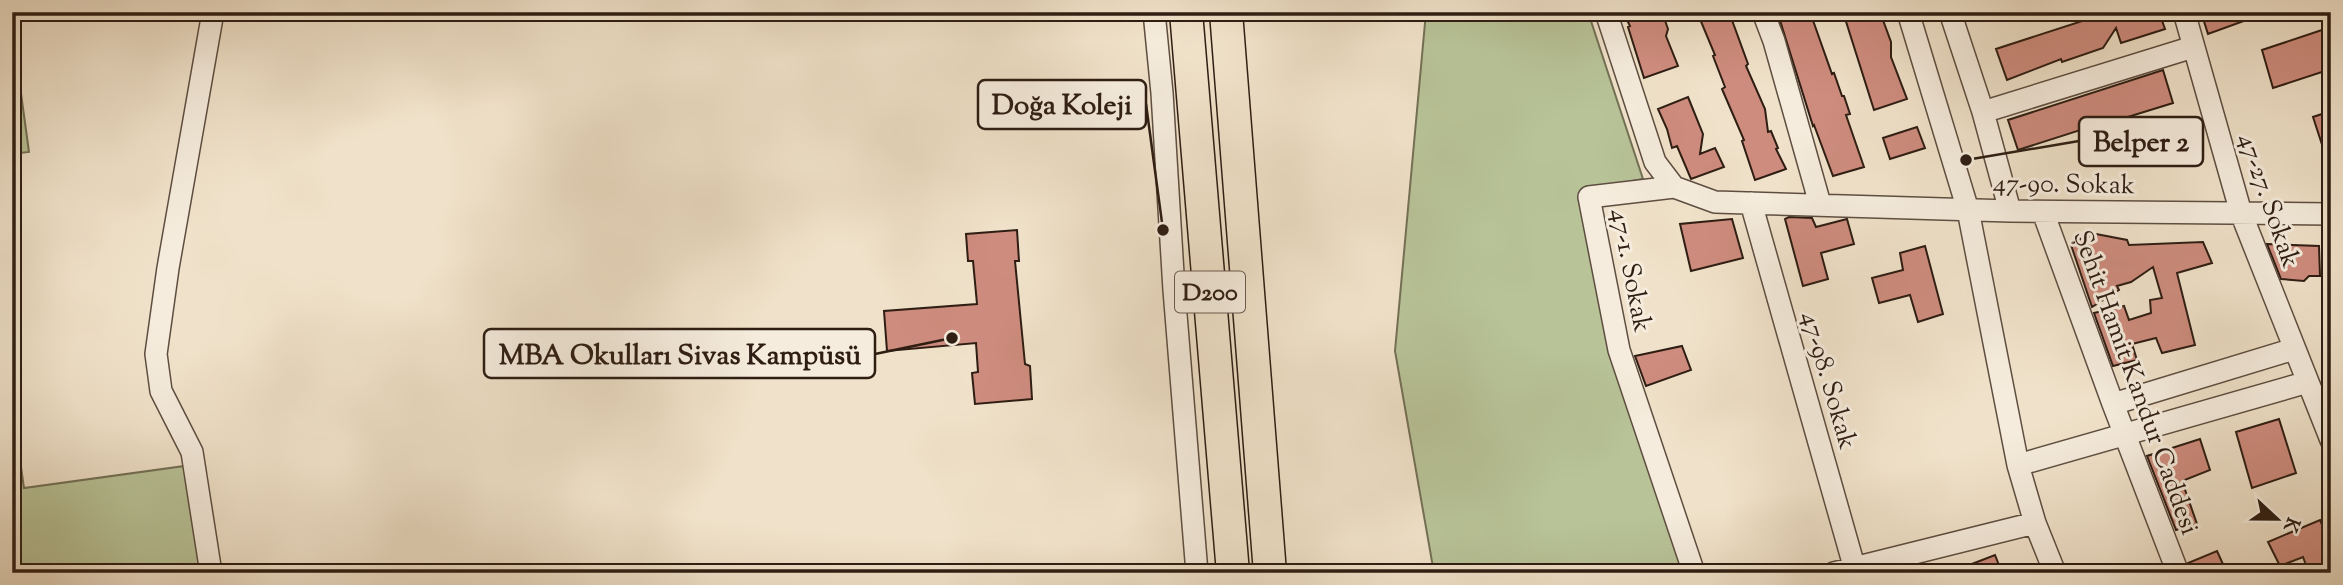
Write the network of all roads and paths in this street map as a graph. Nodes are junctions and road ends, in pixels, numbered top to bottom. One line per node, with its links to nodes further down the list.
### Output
1 (214, 12): 28 (street)
2 (1154, 12): 29 (street)
3 (1186, 12): 30 (highway, D200)
4 (1226, 12): 31 (highway, D200)
5 (1606, 12): 12 (street)
6 (1763, 12): 14 (street)
7 (1908, 12): 15 (street)
8 (1950, 12): 11 (street)
9 (2184, 12): 10 (street, 47-27. Sokak)
10 (2193, 47): 11 (street); 18 (street, 47-27. Sokak)
11 (1983, 112): 16 (street)
12 (1674, 187): 13 (street, 47-90. Sokak); 32 (street, 47-1. Sokak)
13 (1751, 203): 14 (street, 47-90. Sokak); 27 (street, 47-98. Sokak)
14 (1820, 204): 15 (street, 47-90. Sokak)
15 (1968, 210): 16 (street, 47-90. Sokak); 25 (street)
16 (2010, 211): 17 (street, 47-90. Sokak)
17 (2043, 212): 18 (street, 47-90. Sokak); 22 (street, Şehit Hamit Kandur Caddesi)
18 (2241, 213): 19 (street, 47-90. Sokak); 20 (street, 47-27. Sokak)
19 (2331, 214)
20 (2294, 349): 21 (street, 47-27. Sokak); 22 (street)
21 (2308, 382): 23 (street); 24 (street, 47-27. Sokak)
22 (2113, 404): 23 (street, Şehit Hamit Kandur Caddesi)
23 (2125, 435): 25 (street); 34 (street, Şehit Hamit Kandur Caddesi)
24 (2331, 440)
25 (2018, 465): 26 (street)
26 (2035, 523): 27 (street); 33 (street)
27 (1848, 571)
28 (211, 573)
29 (1197, 573)
30 (1233, 573)
31 (1270, 573)
32 (1695, 573)
33 (2055, 573)
34 (2178, 573)

